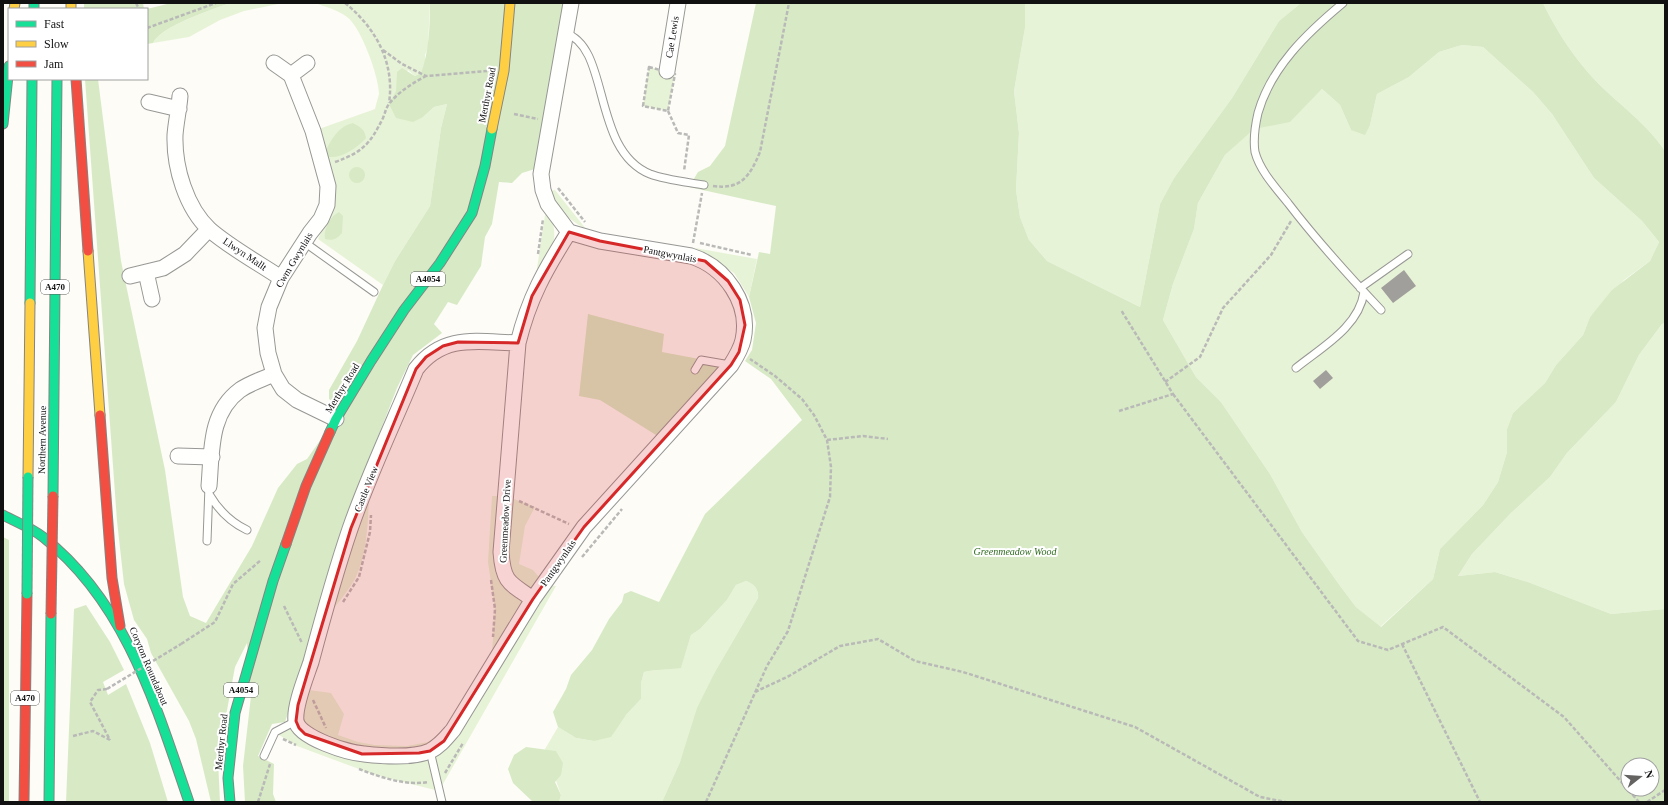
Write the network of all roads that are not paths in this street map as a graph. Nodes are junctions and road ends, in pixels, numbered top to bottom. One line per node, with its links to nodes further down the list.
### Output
1 (510, 3): 33 (main road, Merthyr Road / A4054)
2 (571, 3): 5 (street)
3 (678, 3): 8 (street, Cae Lewis)
4 (1343, 3): 24 (lane)
5 (565, 33): 16 (lane); 18 (street)
6 (307, 63): 9 (street)
7 (274, 64): 9 (street)
8 (667, 71)
9 (291, 75): 19 (street, Cwm Gwynlais)
10 (8, 76): 15 (main road)
11 (32, 80): 45 (main road, Northern Avenue / A470, bridge)
12 (57, 80): 46 (main road, Northern Avenue / A470, bridge)
13 (76, 80): 41 (main road)
14 (149, 102): 17 (street, Llwyn Mallt)
15 (3, 124)
16 (704, 185)
17 (210, 229): 21 (street); 23 (street, Llwyn Mallt)
18 (569, 232): 28 (street, Greenmeadow Drive); 29 (street, Pantgwynlais)
19 (304, 242): 23 (street, Cwm Gwynlais); 25 (lane)
20 (1408, 254): 24 (lane)
21 (146, 272): 22 (street); 26 (street)
22 (130, 276)
23 (281, 278): 32 (street, Cwm Gwynlais)
24 (1362, 290): 27 (lane); 30 (lane)
25 (374, 292)
26 (152, 299)
27 (1381, 310)
28 (518, 343): 40 (street, Greenmeadow Drive); 42 (street, Castle View)
29 (731, 365): 31 (lane); 40 (street, Pantgwynlais)
30 (1296, 368)
31 (695, 370)
32 (274, 374): 33 (street, Cwm Gwynlais); 35 (street)
33 (336, 419): 48 (main road, Merthyr Road / A4054)
34 (178, 456): 35 (street)
35 (212, 457): 36 (street)
36 (209, 490): 38 (lane); 39 (lane)
37 (3, 515): 41 (main road, Coryton Roundabout)
38 (247, 530)
39 (207, 541)
40 (533, 599): 43 (street)
41 (120, 626): 47 (main road, Coryton Roundabout)
42 (296, 721): 43 (street); 44 (lane)
43 (430, 751): 49 (lane)
44 (264, 756)
45 (24, 802)
46 (49, 802)
47 (189, 802)
48 (230, 802)
49 (442, 802)

